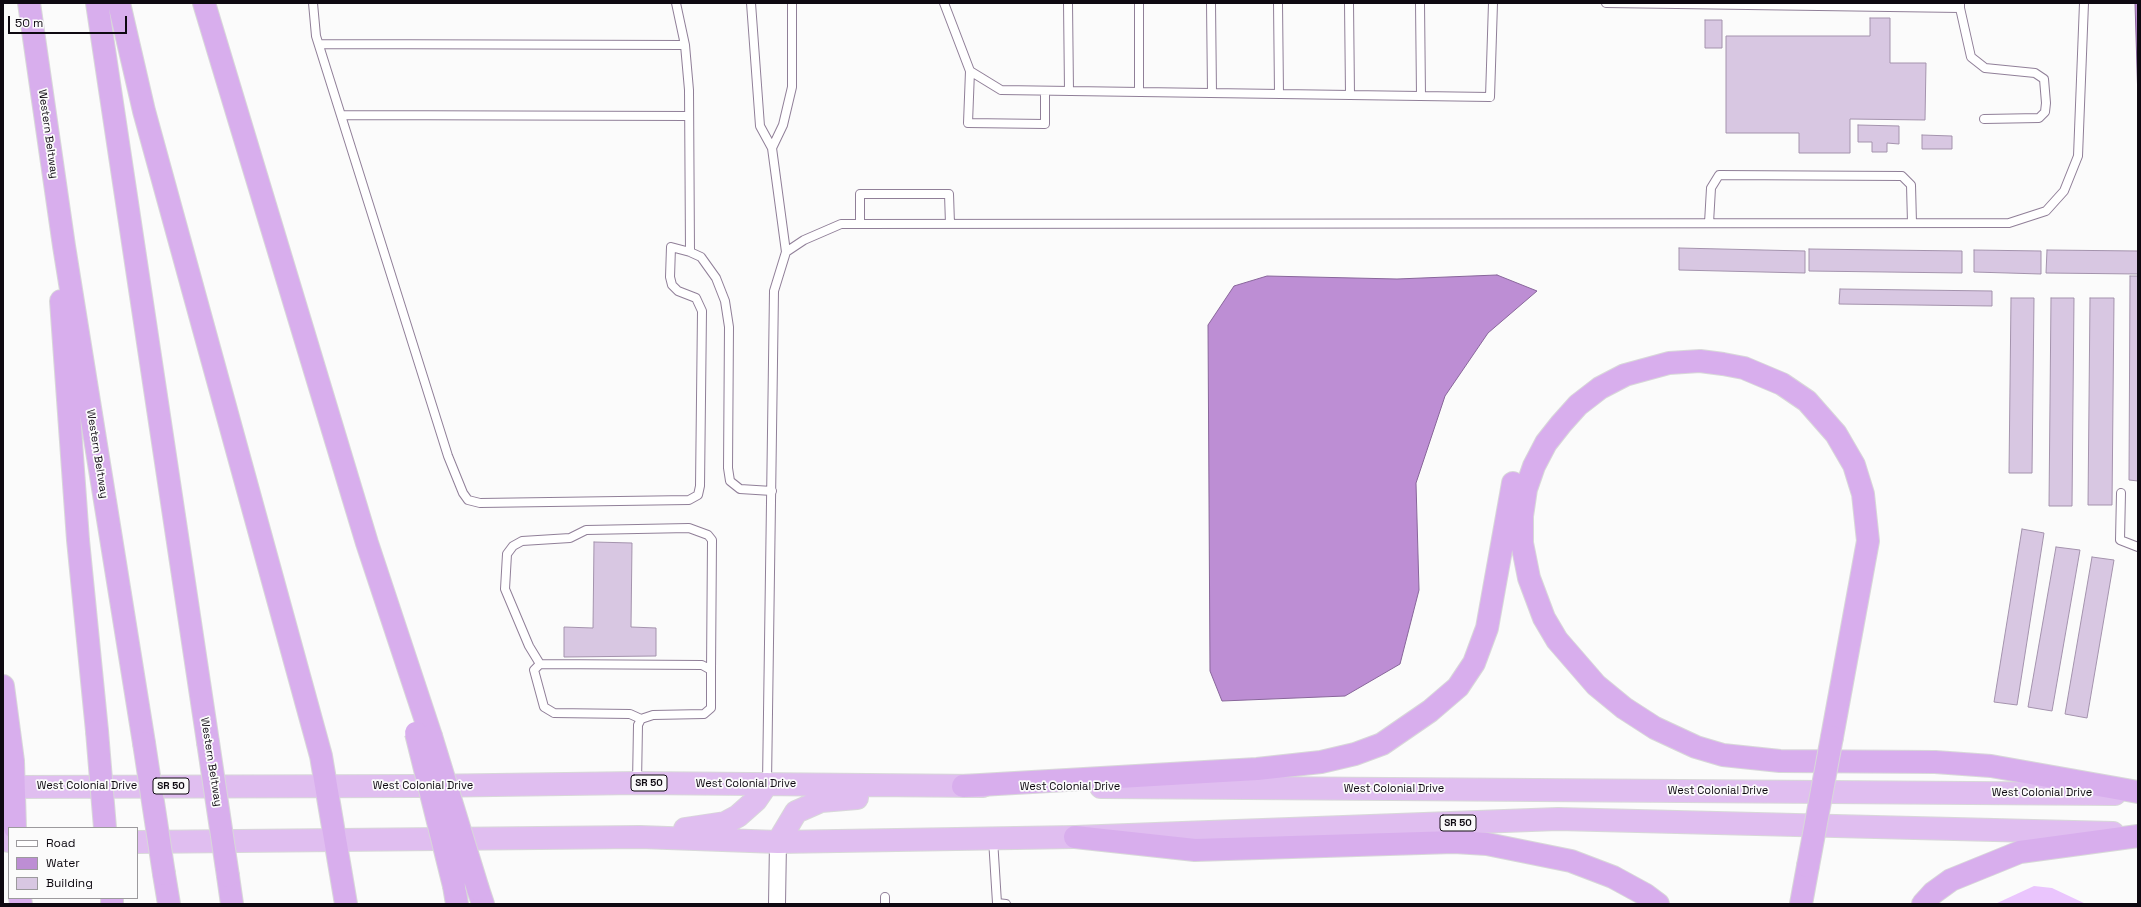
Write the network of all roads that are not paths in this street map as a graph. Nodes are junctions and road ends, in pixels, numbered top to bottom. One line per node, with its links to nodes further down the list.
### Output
1 (29, 3): 41 (highway, Western Beltway)
2 (97, 3): 73 (highway, Western Beltway, bridge)
3 (119, 3): 55 (highway)
4 (204, 3): 51 (highway)
5 (313, 3): 23 (lane)
6 (676, 3): 24 (lane)
7 (751, 3): 36 (lane)
8 (792, 3): 36 (lane)
9 (944, 3): 25 (lane)
10 (1068, 3): 27 (lane)
11 (1139, 3): 28 (lane)
12 (1211, 3): 29 (lane)
13 (1278, 3): 30 (lane)
14 (1349, 3): 31 (lane)
15 (1420, 3): 32 (lane)
16 (1493, 3): 32 (lane)
17 (1606, 3): 18 (lane)
18 (1628, 3): 20 (lane)
19 (2084, 3): 38 (lane)
20 (1713, 4): 21 (lane)
21 (1782, 4): 22 (lane)
22 (1960, 6): 35 (lane)
23 (319, 44): 24 (lane); 33 (lane)
24 (685, 45): 34 (lane)
25 (970, 71): 26 (lane); 26 (lane)
26 (1045, 91): 27 (lane)
27 (1069, 91): 28 (lane)
28 (1139, 92): 29 (lane)
29 (1212, 93): 30 (lane)
30 (1279, 94): 31 (lane)
31 (1350, 95): 32 (lane)
32 (1421, 96)
33 (341, 115): 34 (lane); 42 (lane)
34 (690, 116): 42 (lane)
35 (1984, 119)
36 (772, 148): 43 (lane)
37 (1709, 223): 38 (lane); 38 (lane); 40 (lane)
38 (1912, 223)
39 (860, 224): 40 (lane); 40 (lane); 43 (lane)
40 (950, 224)
41 (64, 246): 60 (highway, bridge); 72 (highway, Western Beltway, bridge)
42 (690, 252): 44 (lane)
43 (786, 252): 44 (lane)
44 (772, 491): 54 (lane)
45 (2121, 493): 46 (lane)
46 (2138, 547)
47 (540, 664): 48 (lane); 48 (lane); 50 (lane)
48 (710, 670): 50 (lane)
49 (3, 686): 57 (highway)
50 (641, 719): 53 (lane)
51 (423, 735): 69 (highway, bridge); 70 (highway, bridge)
52 (1839, 738): 56 (highway); 58 (highway); 68 (highway)
53 (636, 783): 54 (highway, West Colonial Drive / SR 50); 55 (highway, West Colonial Drive / SR 50)
54 (767, 784): 56 (highway, West Colonial Drive / SR 50); 62 (highway)
55 (327, 786): 57 (highway, West Colonial Drive / SR 50); 65 (highway)
56 (963, 786): 58 (highway, West Colonial Drive / SR 50); 67 (highway)
57 (9, 787): 59 (highway)
58 (2138, 793)
59 (14, 827)
60 (105, 827)
61 (2138, 835): 63 (highway, SR 50); 80 (highway)
62 (640, 837): 65 (highway, SR 50); 67 (highway, SR 50)
63 (1074, 837): 64 (highway, SR 50); 77 (highway)
64 (993, 838): 67 (highway, SR 50); 71 (lane)
65 (336, 839): 66 (highway, SR 50); 74 (highway)
66 (138, 842)
67 (778, 842): 75 (street)
68 (1815, 866): 78 (highway); 79 (highway)
69 (456, 895)
70 (481, 896)
71 (997, 903): 76 (lane)
72 (169, 904)
73 (232, 904)
74 (346, 904)
75 (777, 904)
76 (1006, 904)
77 (1658, 904)
78 (1801, 904)
79 (1815, 904)
80 (1923, 904)

